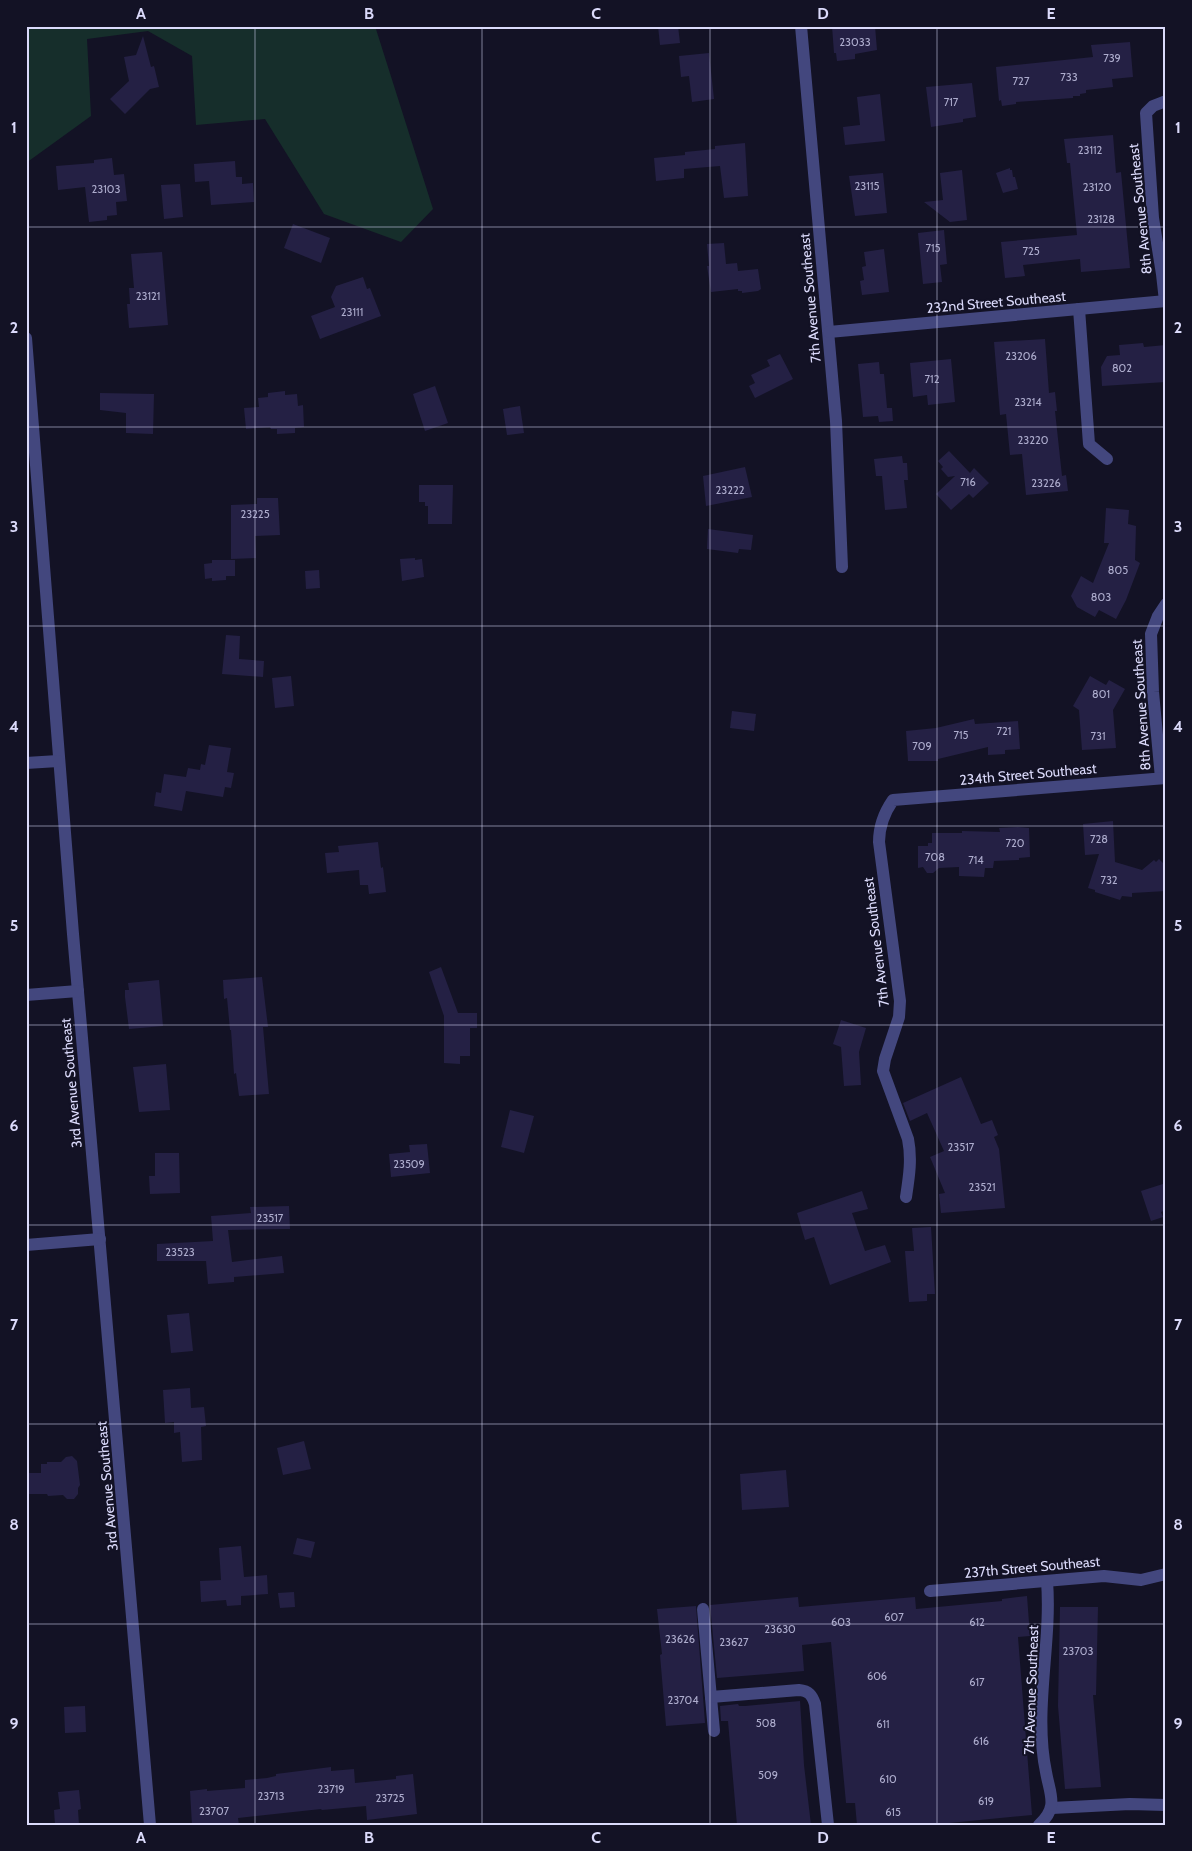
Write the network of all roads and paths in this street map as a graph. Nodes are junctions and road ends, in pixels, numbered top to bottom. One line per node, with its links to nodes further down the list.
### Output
1 (801, 26): 5 (street, 7th Avenue Southeast)
2 (1166, 101): 3 (street, 8th Avenue Southeast)
3 (1165, 301): 4 (street, 232nd Street Southeast)
4 (1079, 309): 5 (street, 232nd Street Southeast); 7 (street)
5 (829, 332): 8 (street, 7th Avenue Southeast)
6 (26, 338): 10 (street, 3rd Avenue Southeast)
7 (1107, 460)
8 (842, 567)
9 (1166, 604): 12 (street, 8th Avenue Southeast)
10 (58, 761): 11 (street); 14 (street, 3rd Avenue Southeast)
11 (26, 763)
12 (1163, 778): 13 (street, 234th Street Southeast)
13 (893, 800): 16 (street, 7th Avenue Southeast)
14 (78, 991): 15 (street); 17 (street, 3rd Avenue Southeast)
15 (26, 995)
16 (906, 1197)
17 (100, 1239): 18 (street); 27 (street, 3rd Avenue Southeast)
18 (26, 1244)
19 (1166, 1574): 20 (street, 237th Street Southeast)
20 (1047, 1581): 21 (street, 237th Street Southeast); 26 (street, 7th Avenue Southeast)
21 (930, 1591)
22 (703, 1609): 23 (street)
23 (711, 1697): 24 (street); 28 (street)
24 (714, 1731)
25 (1166, 1805): 26 (street)
26 (1052, 1808): 29 (street)
27 (150, 1825)
28 (828, 1825)
29 (1039, 1825)

